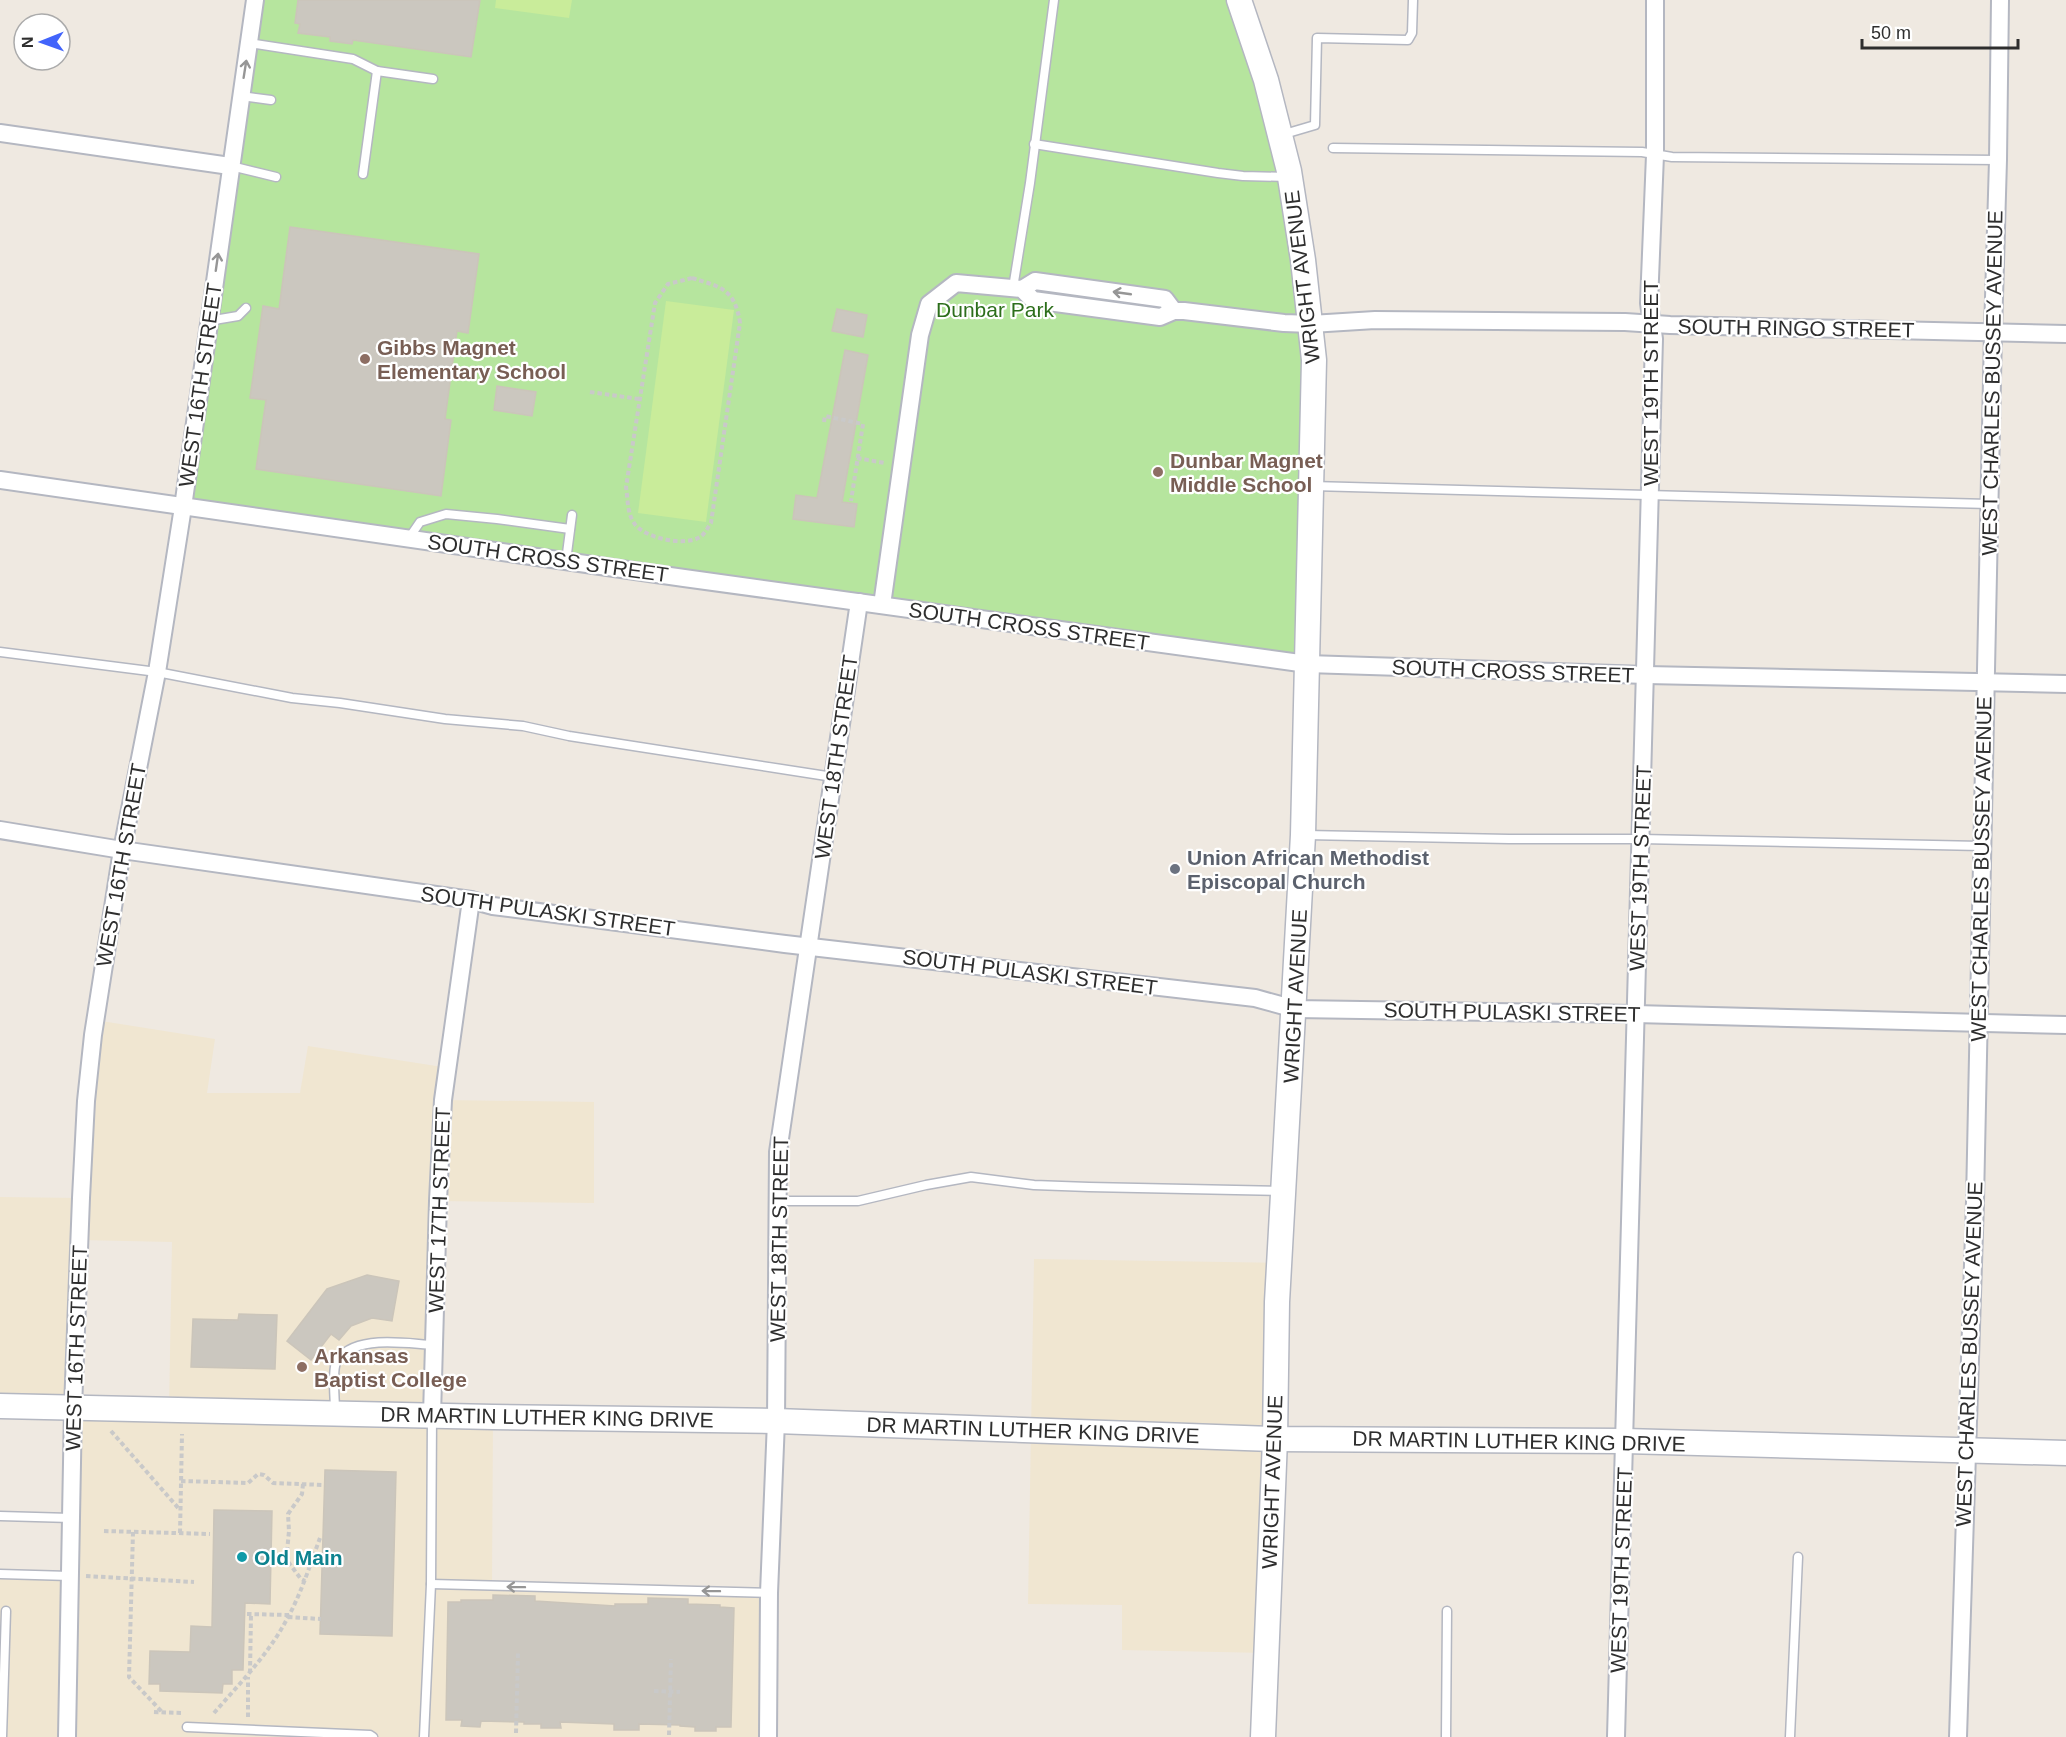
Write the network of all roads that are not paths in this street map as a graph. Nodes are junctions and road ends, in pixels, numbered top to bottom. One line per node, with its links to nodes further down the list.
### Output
1 (255, 0): 7 (street, WEST 16TH STREET)
2 (1054, 0): 14 (lane)
3 (1239, 0): 13 (main road, WRIGHT AVENUE)
4 (1413, 0): 13 (lane)
5 (1654, 0): 16 (street, WEST 19TH STREET)
6 (2000, 0): 17 (street, WEST CHARLES BUSSEY AVENUE)
7 (249, 43): 8 (lane); 10 (street, WEST 16TH STREET, one-way to 7)
8 (377, 71): 9 (lane); 19 (lane)
9 (433, 78)
10 (241, 96): 11 (lane); 18 (street, WEST 16TH STREET)
11 (271, 100)
12 (0, 133): 18 (street)
13 (1282, 142): 21 (main road, WRIGHT AVENUE)
14 (1034, 144): 21 (lane); 22 (lane)
15 (1333, 148): 16 (lane)
16 (1655, 155): 17 (lane); 26 (street, WEST 19TH STREET)
17 (1998, 160): 27 (street, WEST CHARLES BUSSEY AVENUE)
18 (230, 166): 20 (lane); 24 (street, WEST 16TH STREET, one-way to 18)
19 (363, 174)
20 (276, 177)
21 (1290, 177): 25 (main road, WRIGHT AVENUE)
22 (1018, 289): 25 (street, SOUTH RINGO STREET); 39 (street)
23 (246, 308): 24 (lane)
24 (208, 321): 33 (street, WEST 16TH STREET)
25 (1311, 324): 26 (street, SOUTH RINGO STREET); 30 (main road, WRIGHT AVENUE)
26 (1651, 324): 27 (street, SOUTH RINGO STREET); 31 (street, WEST 19TH STREET)
27 (1993, 332): 28 (street, SOUTH RINGO STREET); 32 (street, WEST CHARLES BUSSEY AVENUE)
28 (2066, 334)
29 (0, 480): 33 (street, SOUTH CROSS STREET)
30 (1312, 486): 31 (lane); 41 (main road, WRIGHT AVENUE)
31 (1650, 496): 32 (lane); 43 (street, WEST 19TH STREET)
32 (1989, 504): 44 (street, WEST CHARLES BUSSEY AVENUE)
33 (183, 507): 36 (street, SOUTH CROSS STREET); 42 (street, WEST 16TH STREET)
34 (572, 515): 35 (lane)
35 (570, 529): 36 (lane); 37 (lane)
36 (409, 538): 37 (street, SOUTH CROSS STREET)
37 (567, 561): 38 (street, SOUTH CROSS STREET)
38 (859, 602): 39 (street, SOUTH CROSS STREET); 46 (street, WEST 18TH STREET)
39 (882, 605): 41 (street, SOUTH CROSS STREET)
40 (0, 652): 42 (lane)
41 (1307, 664): 43 (street, SOUTH CROSS STREET); 48 (main road, WRIGHT AVENUE)
42 (157, 672): 46 (lane); 51 (street, WEST 16TH STREET)
43 (1646, 675): 44 (street, SOUTH CROSS STREET); 49 (street, WEST 19TH STREET)
44 (1986, 682): 45 (street, SOUTH CROSS STREET); 50 (street, WEST CHARLES BUSSEY AVENUE)
45 (2066, 684)
46 (833, 777): 53 (street, WEST 18TH STREET)
47 (0, 830): 51 (street, SOUTH PULASKI STREET)
48 (1303, 835): 49 (lane); 54 (main road, WRIGHT AVENUE)
49 (1640, 839): 50 (lane); 55 (street, WEST 19TH STREET)
50 (1981, 846): 56 (street, WEST CHARLES BUSSEY AVENUE)
51 (122, 850): 52 (street, SOUTH PULASKI STREET); 62 (street, WEST 16TH STREET)
52 (471, 900): 53 (street, SOUTH PULASKI STREET); 60 (street, WEST 17TH STREET)
53 (808, 946): 54 (street, SOUTH PULASKI STREET); 59 (street, WEST 18TH STREET)
54 (1295, 1010): 55 (street, SOUTH PULASKI STREET); 58 (main road, WRIGHT AVENUE)
55 (1635, 1014): 56 (street, SOUTH PULASKI STREET); 67 (street, WEST 19TH STREET)
56 (1977, 1024): 57 (street, SOUTH PULASKI STREET); 68 (street, WEST CHARLES BUSSEY AVENUE)
57 (2066, 1026)
58 (1283, 1190): 59 (lane); 66 (main road, WRIGHT AVENUE)
59 (778, 1201): 65 (street, WEST 18TH STREET)
60 (434, 1345): 63 (lane); 64 (street, WEST 17TH STREET)
61 (0, 1406): 62 (main road, DR MARTIN LUTHER KING DRIVE)
62 (74, 1408): 63 (main road, DR MARTIN LUTHER KING DRIVE); 71 (street, WEST 16TH STREET)
63 (335, 1414): 64 (main road, DR MARTIN LUTHER KING DRIVE)
64 (432, 1416): 65 (main road, DR MARTIN LUTHER KING DRIVE); 75 (lane, WEST 17TH STREET)
65 (776, 1420): 66 (main road, DR MARTIN LUTHER KING DRIVE); 76 (street, WEST 18TH STREET)
66 (1275, 1439): 67 (main road, DR MARTIN LUTHER KING DRIVE); 85 (main road, WRIGHT AVENUE)
67 (1625, 1442): 68 (main road, DR MARTIN LUTHER KING DRIVE); 87 (street, WEST 19TH STREET)
68 (1966, 1450): 69 (main road, DR MARTIN LUTHER KING DRIVE); 89 (street, WEST CHARLES BUSSEY AVENUE)
69 (2066, 1453)
70 (0, 1516): 71 (lane)
71 (71, 1518): 74 (street, WEST 16TH STREET)
72 (1798, 1557): 88 (lane)
73 (0, 1574): 74 (lane)
74 (70, 1576): 81 (street, WEST 16TH STREET)
75 (431, 1584): 76 (lane, one-way to 75); 83 (lane, WEST 17TH STREET)
76 (769, 1593): 84 (street, WEST 18TH STREET)
77 (6, 1611): 80 (lane)
78 (1447, 1611): 86 (lane)
79 (187, 1727): 82 (lane)
80 (2, 1737)
81 (67, 1737)
82 (373, 1737)
83 (424, 1737)
84 (768, 1737)
85 (1263, 1737)
86 (1446, 1737)
87 (1616, 1737)
88 (1790, 1737)
89 (1958, 1737)

